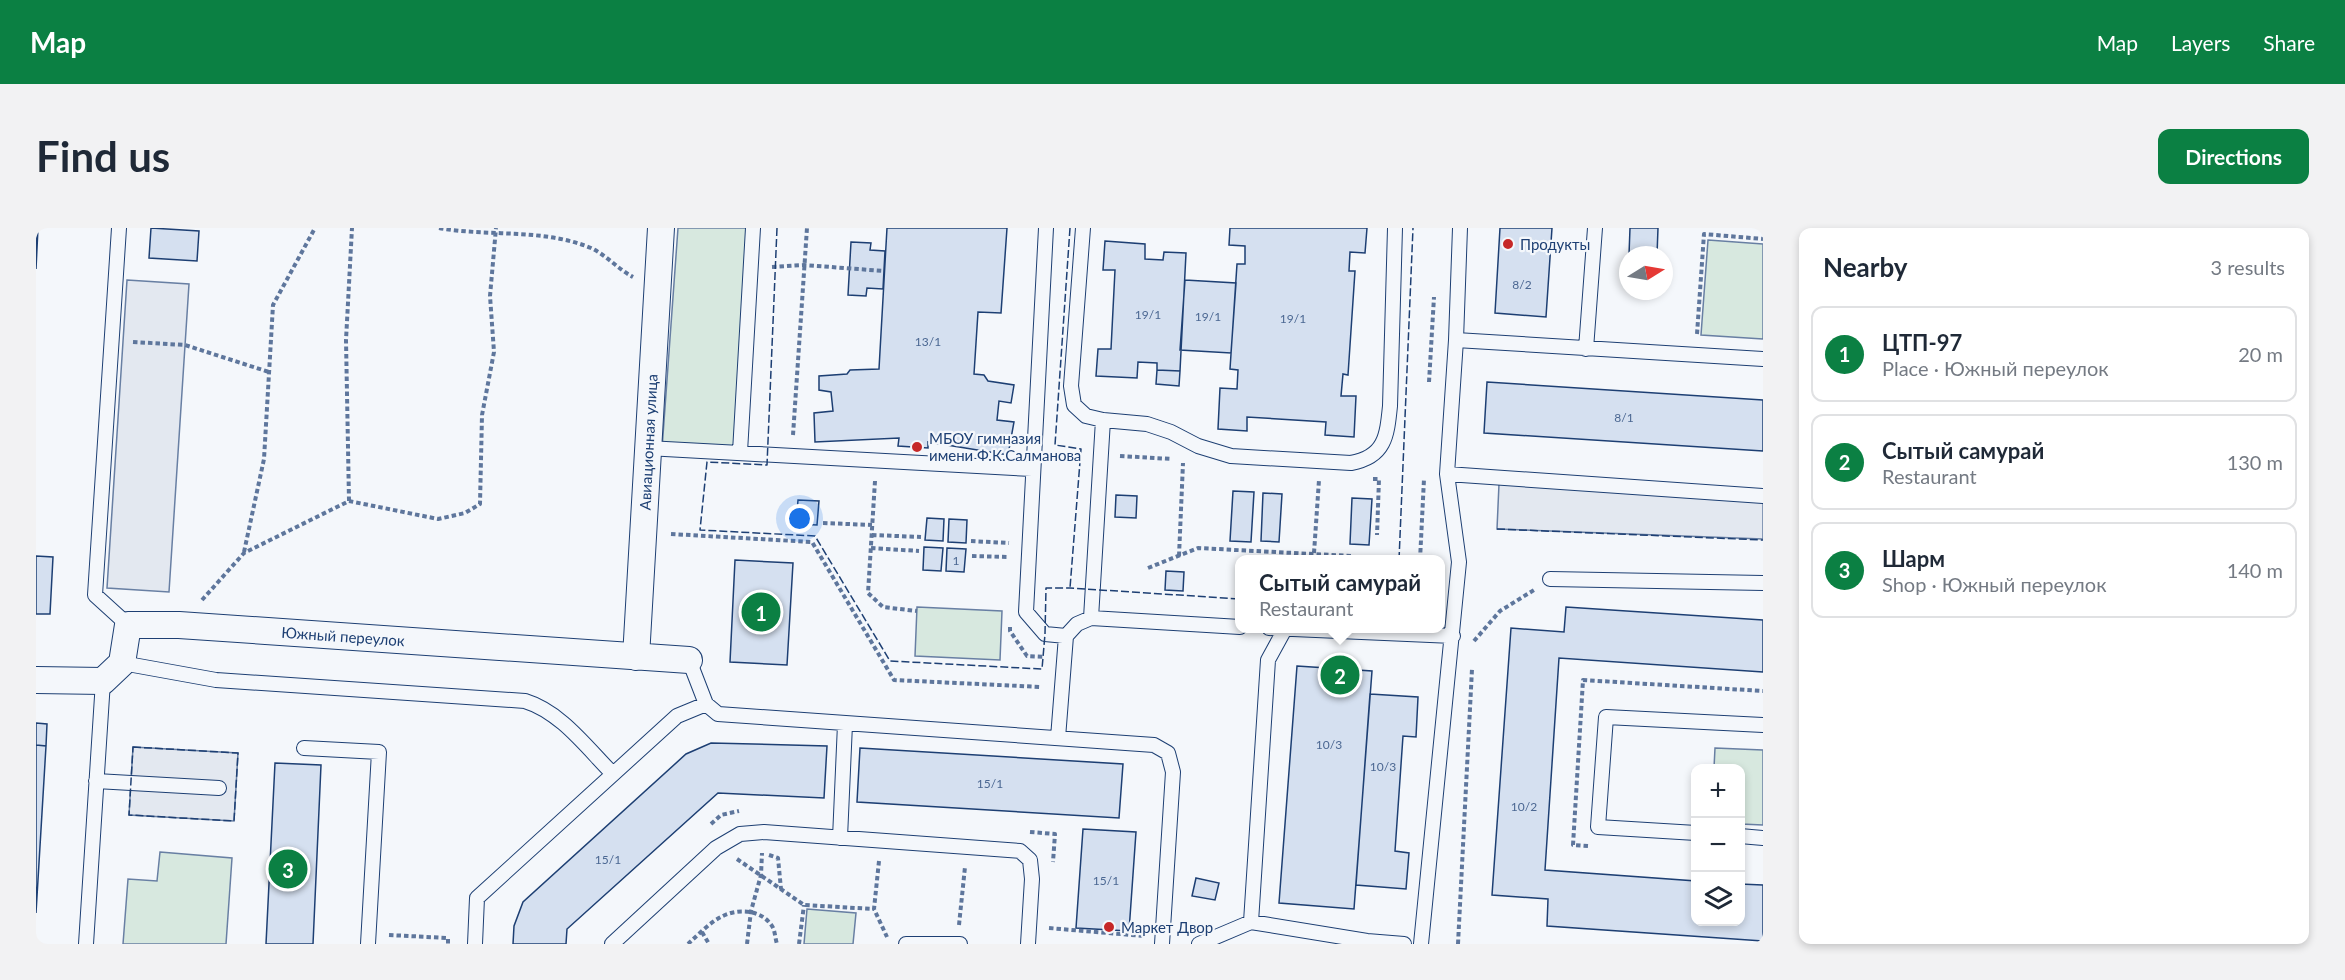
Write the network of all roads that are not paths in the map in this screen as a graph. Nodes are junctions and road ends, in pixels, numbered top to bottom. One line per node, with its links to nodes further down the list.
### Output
1 (119, 228): 21 (lane)
2 (661, 228): 13 (street, Авиационная улица)
3 (753, 228): 14 (lane)
4 (1046, 228): 15 (lane)
5 (1083, 228): 12 (lane)
6 (1395, 228): 12 (lane)
7 (1460, 228): 9 (lane)
8 (1595, 228): 10 (lane)
9 (1456, 340): 10 (lane); 16 (lane)
10 (1586, 349): 11 (lane)
11 (1763, 359)
12 (1103, 420): 20 (lane)
13 (647, 448): 14 (lane); 27 (street, Авиационная улица)
14 (740, 453): 15 (lane)
15 (1032, 469): 25 (lane)
16 (1447, 474): 17 (lane); 26 (lane)
17 (1763, 496)
18 (1550, 579): 19 (lane)
19 (1763, 583)
20 (1091, 618): 22 (lane); 25 (lane)
21 (128, 625): 27 (street, Южный переулок); 29 (street)
22 (1235, 627)
23 (1283, 633): 44 (lane)
24 (1381, 633): 26 (lane)
25 (1066, 636): 35 (lane)
26 (1453, 636): 55 (lane)
27 (636, 657): 28 (street, Южный переулок)
28 (689, 660): 32 (lane)
29 (122, 663): 31 (street); 37 (lane)
30 (36, 680): 31 (street)
31 (103, 681): 38 (lane)
32 (706, 704): 33 (lane); 37 (lane)
33 (845, 724): 35 (lane); 42 (lane)
34 (1763, 725): 40 (lane)
35 (1058, 738): 52 (lane)
36 (304, 748): 45 (lane)
37 (613, 774): 47 (lane)
38 (96, 781): 39 (lane); 46 (lane)
39 (219, 788)
40 (1691, 833)
41 (1745, 836): 43 (lane)
42 (840, 838): 48 (lane); 51 (lane)
43 (1763, 838)
44 (1251, 922): 53 (lane); 54 (lane)
45 (368, 939)
46 (86, 944)
47 (475, 944)
48 (612, 944)
49 (906, 944): 50 (lane)
50 (959, 944)
51 (1028, 944)
52 (1162, 944)
53 (1199, 944)
54 (1404, 944)
55 (1421, 944)

